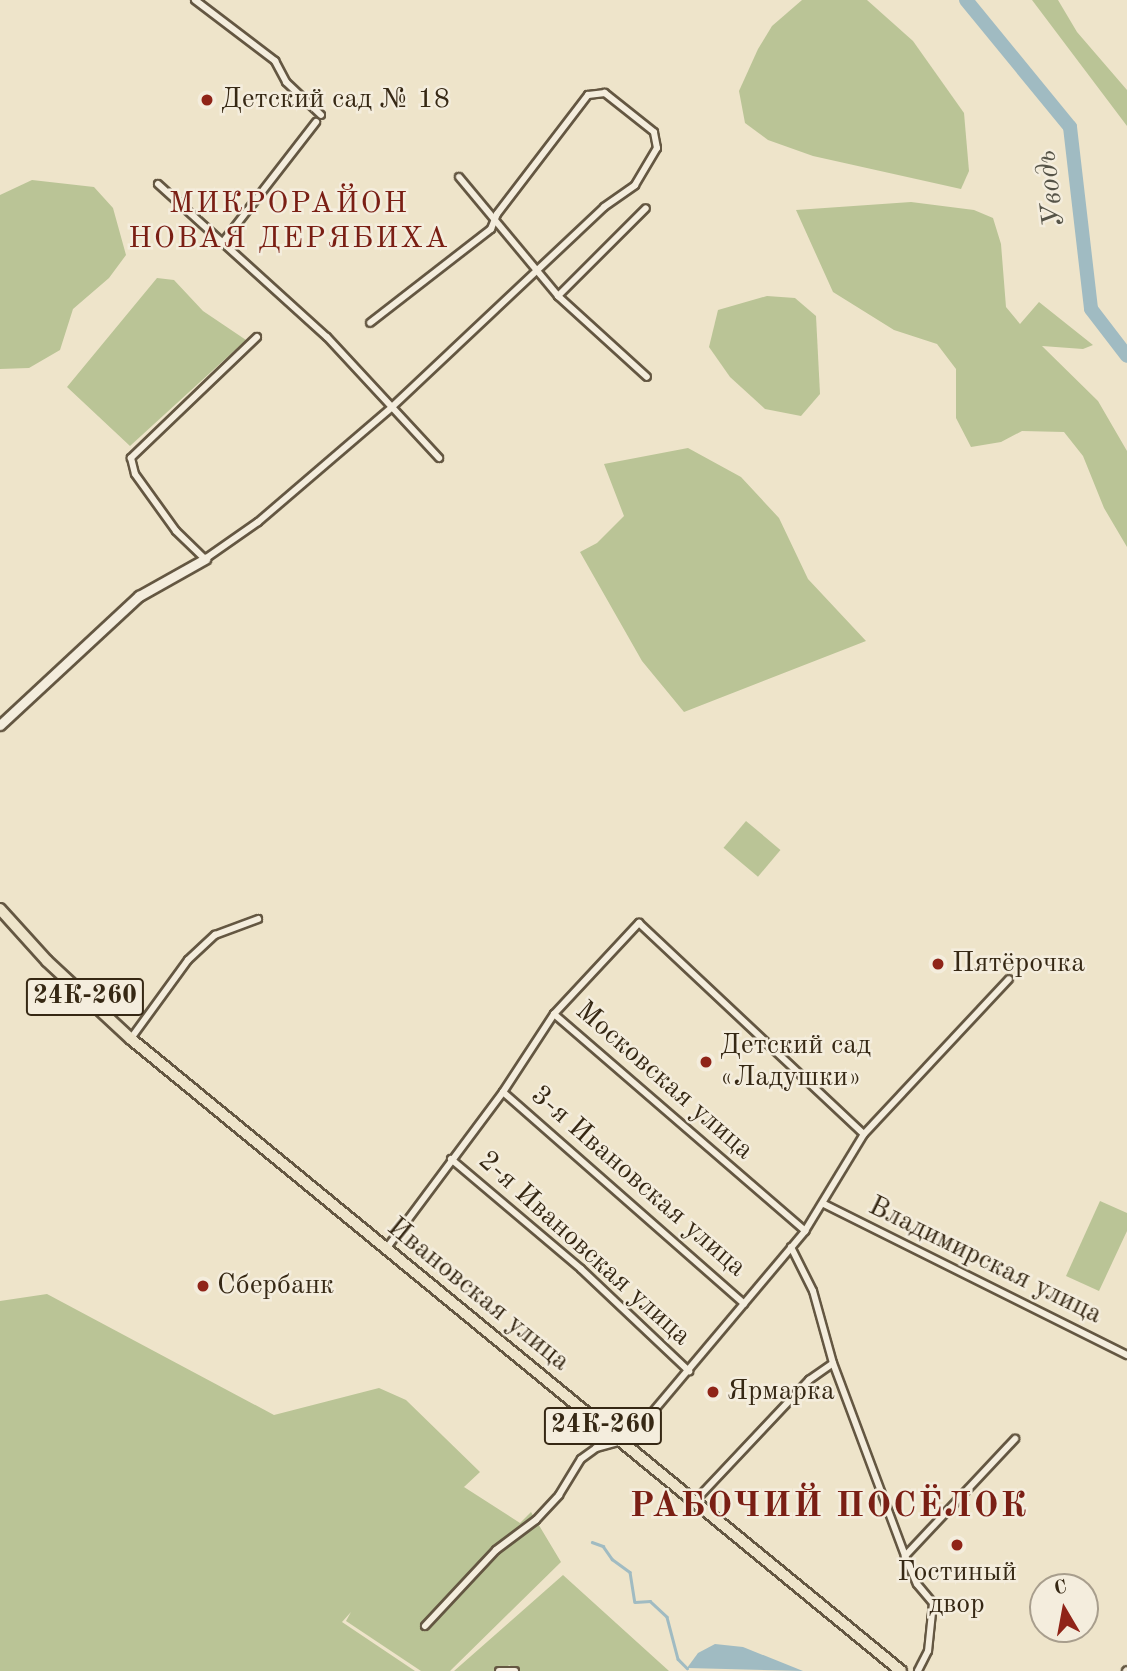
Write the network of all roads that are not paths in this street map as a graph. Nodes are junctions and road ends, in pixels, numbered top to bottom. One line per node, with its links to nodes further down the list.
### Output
1 (195, 0): 6 (street)
2 (459, 177): 5 (street)
3 (158, 184): 6 (street)
4 (646, 208): 8 (street)
5 (494, 222): 7 (street); 7 (street); 9 (street)
6 (223, 242): 12 (street)
7 (535, 272): 8 (street); 12 (street)
8 (558, 296): 11 (street)
9 (370, 323)
10 (257, 337): 14 (street)
11 (647, 377)
12 (392, 407): 13 (street); 14 (street)
13 (439, 458)
14 (205, 559): 15 (street)
15 (0, 725)
16 (0, 907): 20 (main road, Ивановская улица / 24К-260); 21 (main road, Ивановская улица / 24К-260)
17 (258, 919): 20 (street)
18 (1009, 979): 23 (street, Владимирская улица)
19 (554, 1014): 22 (street, Московская улица); 23 (street); 26 (street, Московская улица)
20 (132, 1037): 21 (main road, Ивановская улица / 24К-260)
21 (157, 1060): 28 (main road, Ивановская улица / 24К-260)
22 (503, 1092): 24 (street, Московская улица); 29 (street, 3-я Ивановская улица)
23 (864, 1133): 25 (street, Владимирская улица)
24 (451, 1159): 28 (street, Московская улица); 32 (street, 2-я Ивановская улица)
25 (824, 1204): 26 (street, Владимирская улица); 30 (street, Владимирская улица)
26 (805, 1231): 27 (street, Владимирская улица)
27 (792, 1247): 29 (street, Владимирская улица); 31 (street)
28 (386, 1249): 34 (main road, Ивановская улица / 24К-260)
29 (744, 1304): 32 (street, Владимирская улица)
30 (1127, 1355)
31 (833, 1363): 35 (street); 36 (street)
32 (689, 1371): 34 (street, Владимирская улица)
33 (1015, 1439): 36 (street)
34 (624, 1443): 35 (main road, Ивановская улица / 24К-260); 37 (street)
35 (694, 1502): 40 (main road, Ивановская улица / 24К-260)
36 (905, 1556): 41 (street)
37 (425, 1626)
38 (499, 1671): 39 (street)
39 (515, 1671)
40 (901, 1671)
41 (918, 1671)

